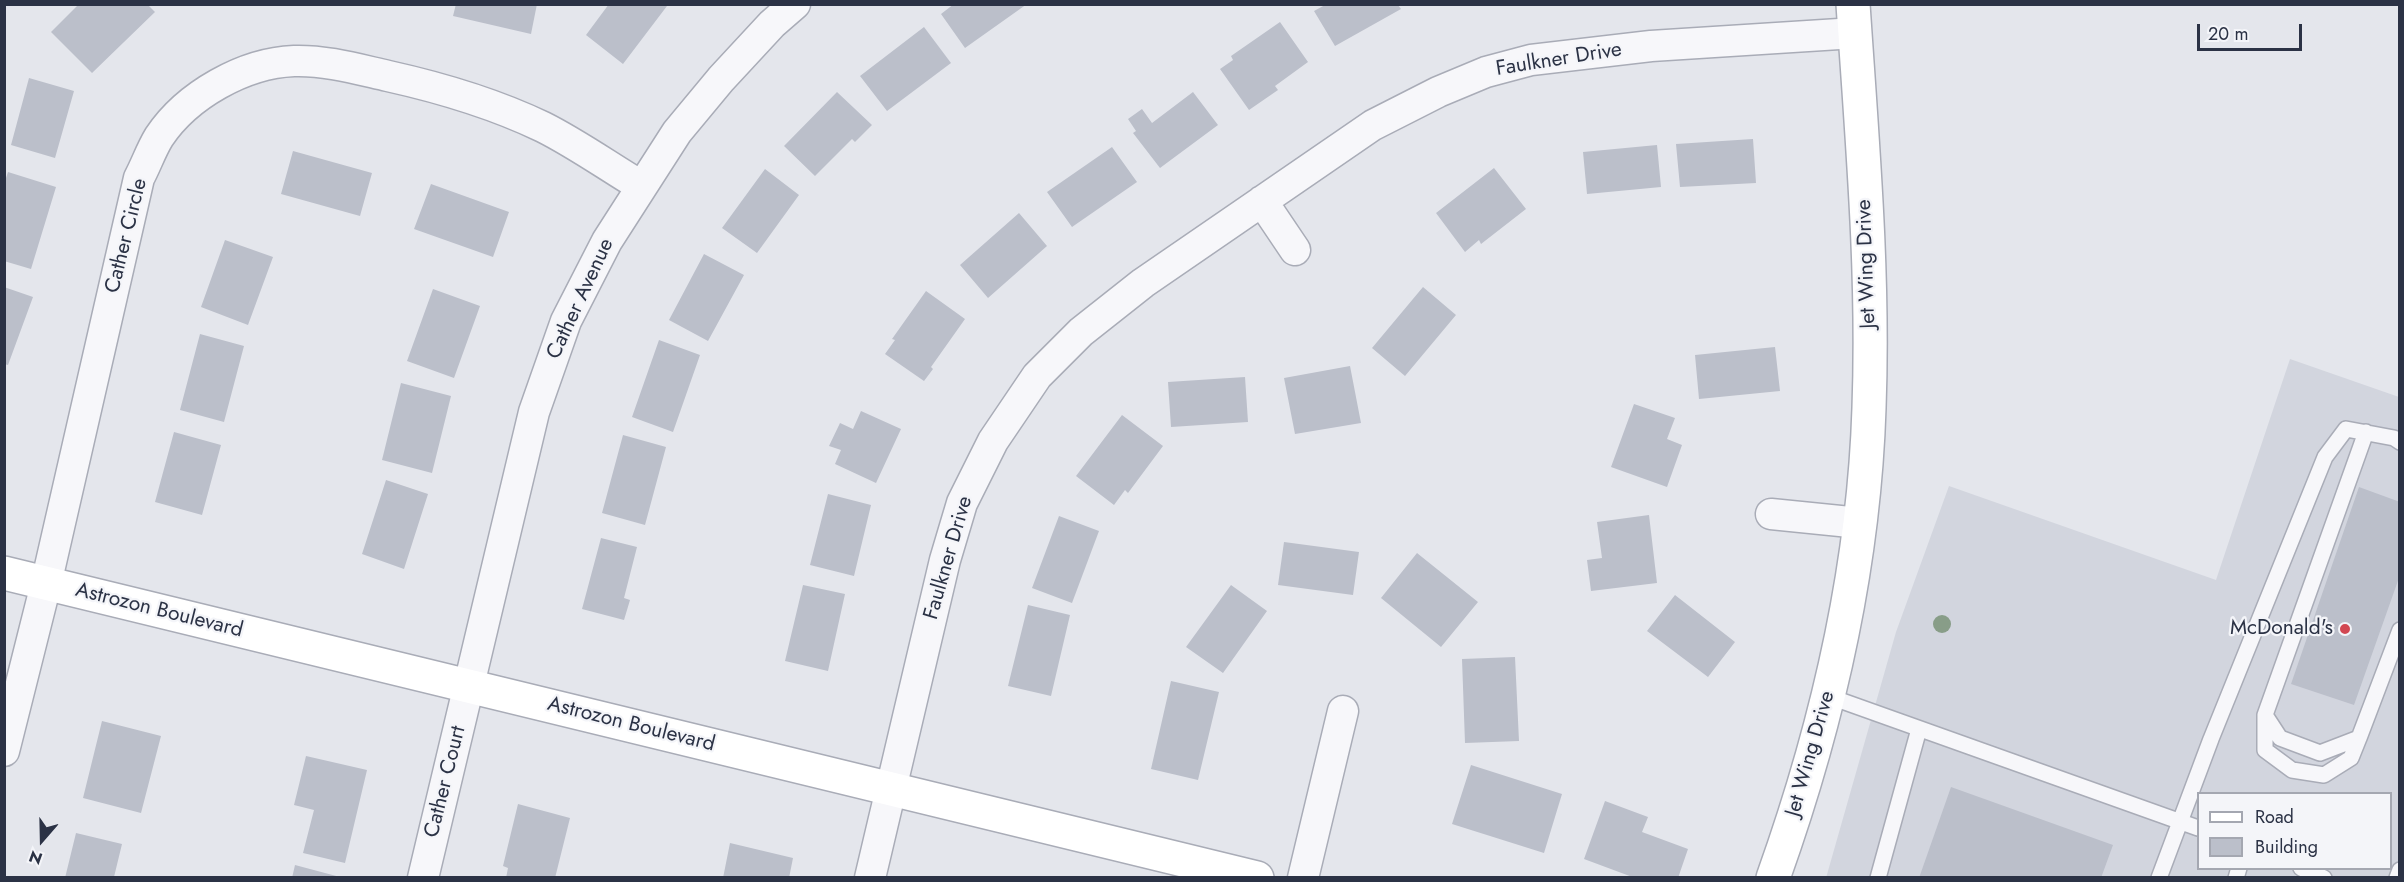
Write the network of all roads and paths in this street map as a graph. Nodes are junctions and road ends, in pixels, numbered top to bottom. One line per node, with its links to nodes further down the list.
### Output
1 (795, 4): 3 (street, Cather Avenue)
2 (1854, 19): 4 (street, Faulkner Drive); 9 (main road, Jet Wing Drive)
3 (641, 186): 11 (street, Cather Circle); 13 (street, Cather Avenue)
4 (1262, 201): 5 (street); 20 (street, Faulkner Drive)
5 (1295, 250)
6 (2366, 432): 7 (lane); 16 (lane); 21 (lane)
7 (2400, 441)
8 (1771, 514): 9 (street)
9 (1860, 523): 14 (main road, Jet Wing Drive)
10 (4, 573): 11 (main road, Astrozon Boulevard)
11 (46, 584): 13 (main road, Astrozon Boulevard); 19 (street, Cather Circle)
12 (2400, 630): 18 (lane)
13 (470, 686): 20 (main road, Astrozon Boulevard); 25 (street, Cather Court)
14 (1828, 696): 17 (lane); 29 (main road, Jet Wing Drive)
15 (1343, 711): 28 (street)
16 (2265, 715): 18 (lane); 18 (lane)
17 (1919, 729): 21 (lane); 30 (lane)
18 (2359, 738)
19 (4, 751)
20 (892, 789): 26 (street, Faulkner Drive); 27 (main road, Astrozon Boulevard)
21 (2180, 821): 22 (lane); 31 (lane)
22 (2197, 827)
23 (2306, 870): 32 (lane)
24 (2400, 870): 33 (lane)
25 (423, 878)
26 (870, 878)
27 (1257, 878)
28 (1303, 878)
29 (1773, 878)
30 (1878, 878)
31 (2159, 878)
32 (2324, 878)
33 (2397, 878)

